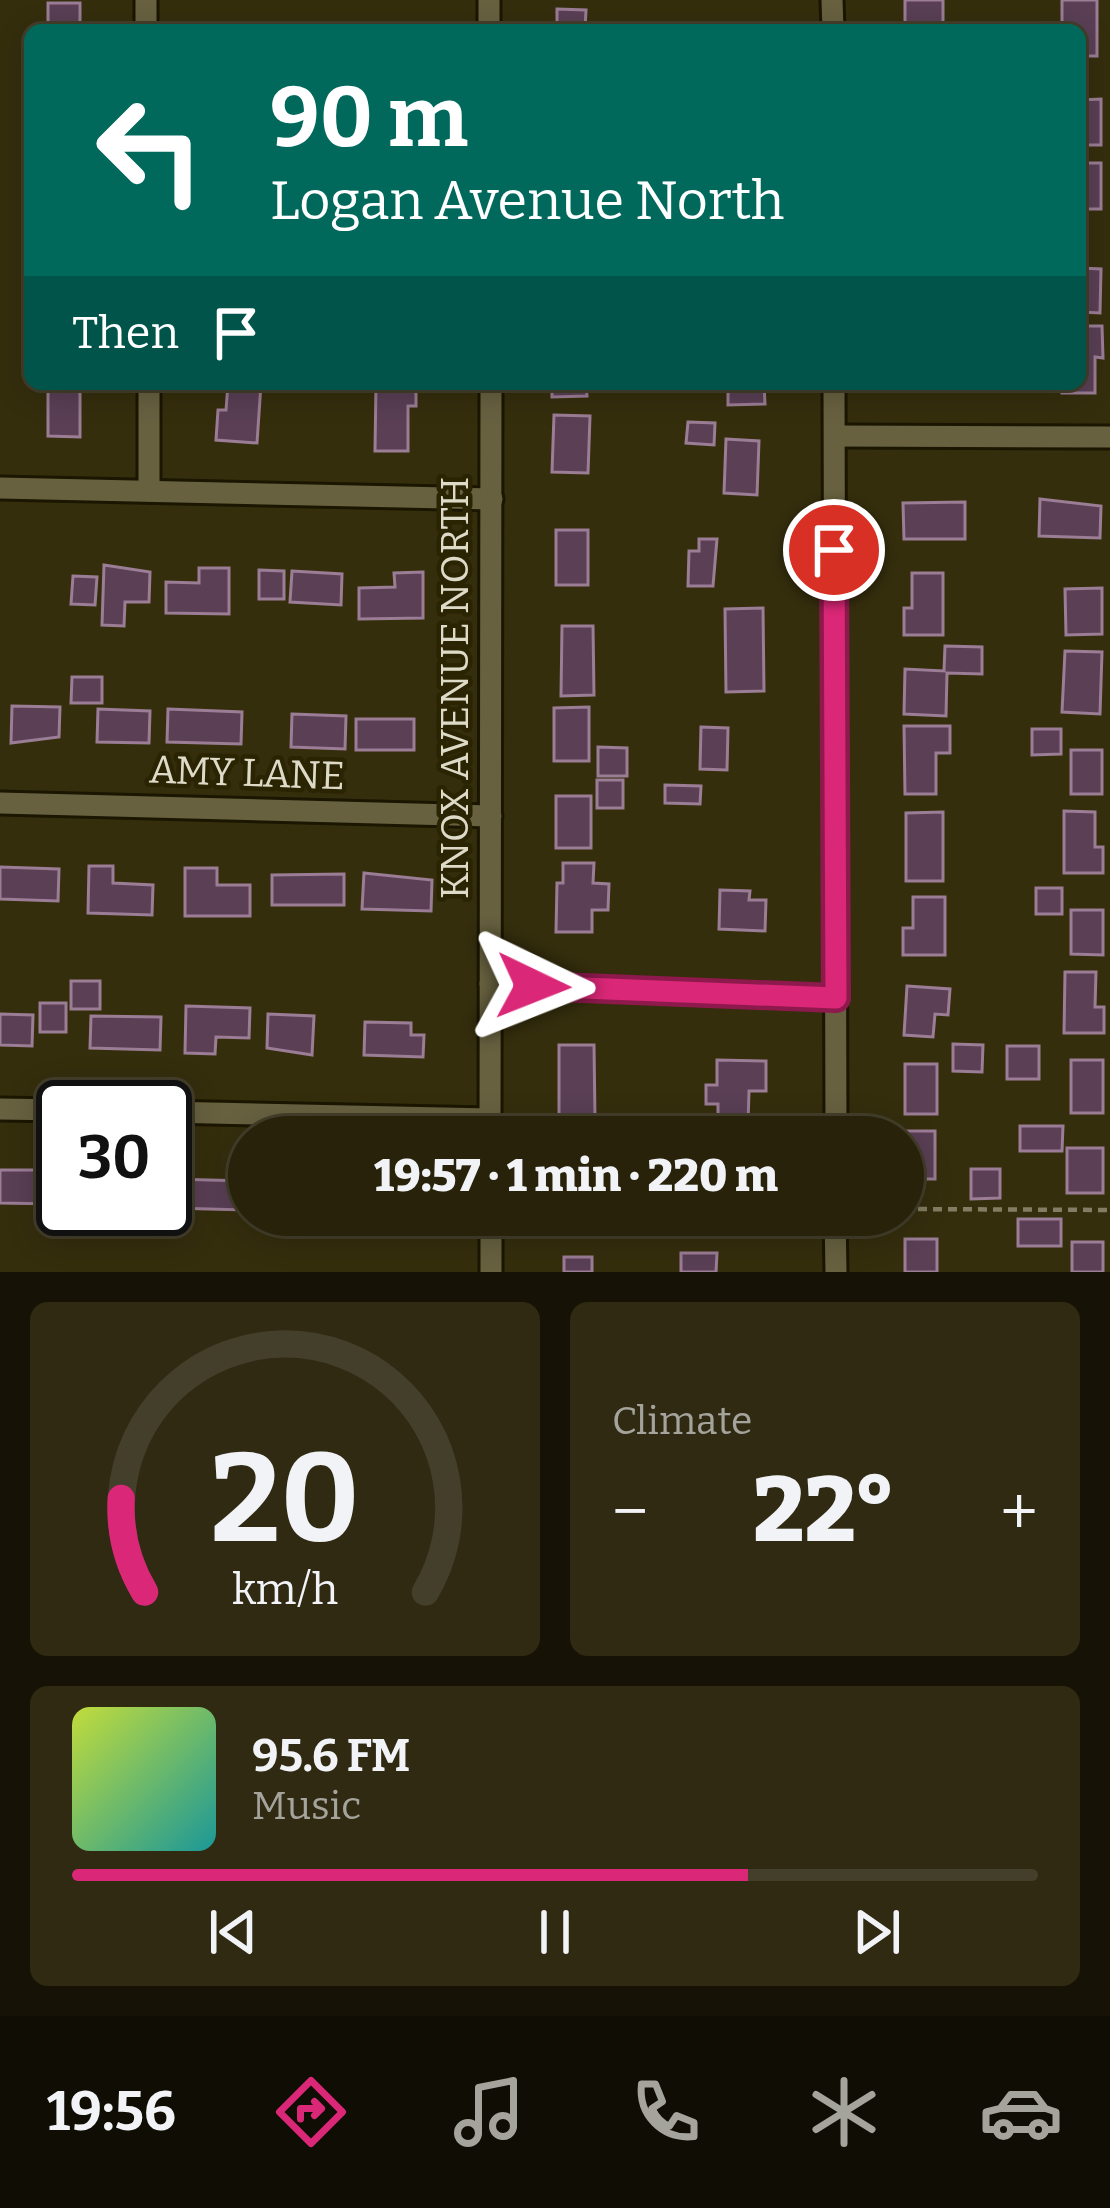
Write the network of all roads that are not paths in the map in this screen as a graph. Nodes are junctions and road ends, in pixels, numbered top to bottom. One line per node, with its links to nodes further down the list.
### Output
1 (148, 390): 7 (street)
2 (491, 390): 8 (street, KNOX AVENUE NORTH)
3 (834, 390): 4 (street)
4 (835, 436): 5 (street); 12 (street)
5 (1110, 437)
6 (0, 488): 7 (street)
7 (148, 491): 8 (street)
8 (492, 499): 10 (street, KNOX AVENUE NORTH)
9 (0, 802): 10 (street, AMY LANE)
10 (491, 816): 11 (street, KNOX AVENUE NORTH)
11 (490, 985): 12 (street); 17 (street, KNOX AVENUE NORTH)
12 (836, 998): 18 (street)
13 (0, 1109): 14 (street)
14 (36, 1110)
15 (192, 1113): 16 (street)
16 (246, 1116)
17 (490, 1116)
18 (836, 1116)
19 (491, 1236): 21 (street)
20 (836, 1236): 22 (street)
21 (491, 1272)
22 (836, 1272)

